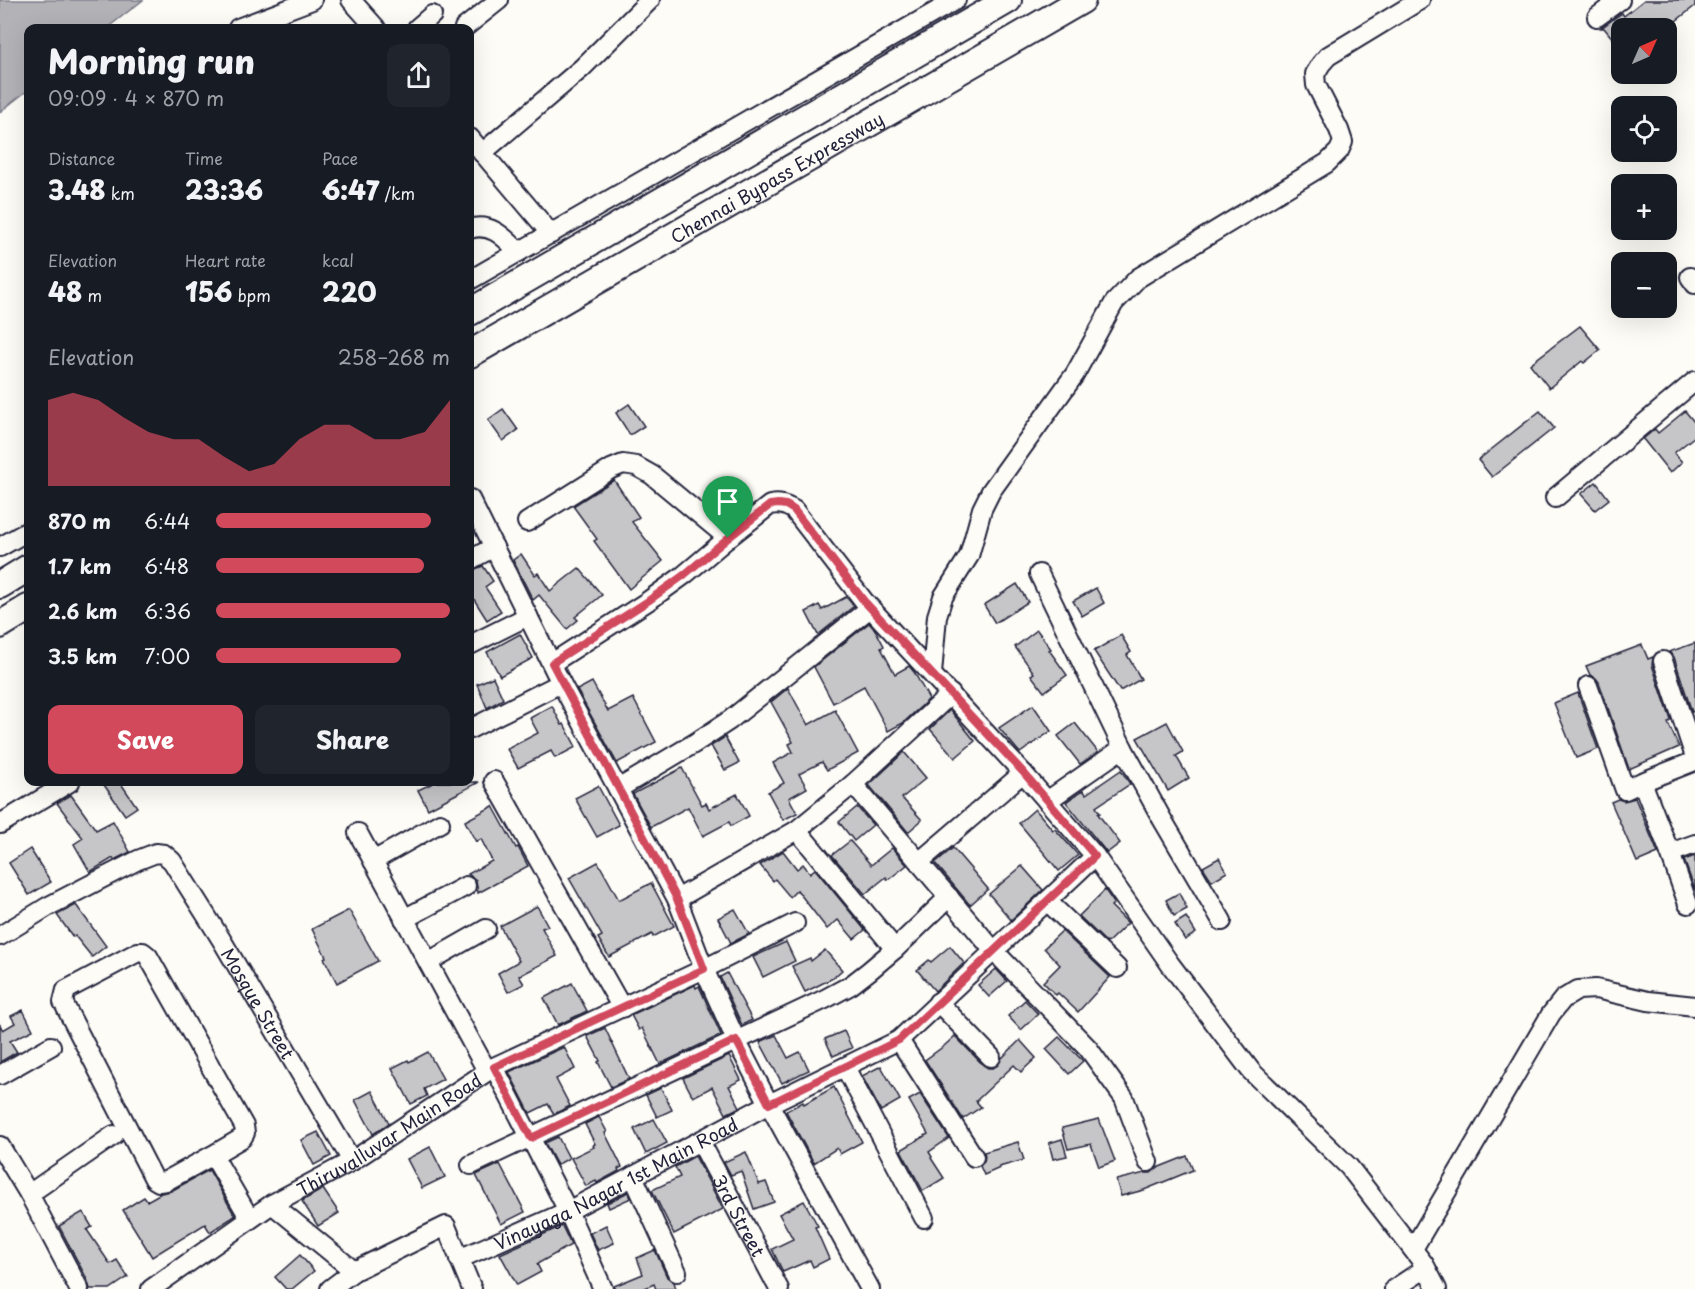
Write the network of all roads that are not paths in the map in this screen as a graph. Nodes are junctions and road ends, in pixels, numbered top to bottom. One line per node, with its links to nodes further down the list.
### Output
1 (312, 0): 12 (street)
2 (351, 0): 13 (street)
3 (499, 0): 15 (street)
4 (650, 0): 17 (street)
5 (956, 0): 19 (street)
6 (1008, 0): 22 (highway, Chennai Bypass Expressway)
7 (1082, 0): 23 (highway, Chennai Bypass Expressway)
8 (1420, 0): 43 (street)
9 (1620, 0): 11 (street)
10 (432, 15): 14 (street)
11 (1597, 16)
12 (249, 24)
13 (372, 24)
14 (422, 24)
15 (469, 24)
16 (474, 143): 17 (street)
17 (482, 153): 19 (street)
18 (474, 228): 20 (street)
19 (551, 234): 20 (street)
20 (519, 252): 21 (street)
21 (474, 278)
22 (474, 310)
23 (474, 352)
24 (1695, 381): 25 (street)
25 (1555, 498)
26 (474, 507): 31 (street)
27 (527, 522): 29 (street)
28 (24, 533): 30 (street)
29 (728, 538): 36 (street); 42 (street)
30 (0, 548)
31 (494, 548): 32 (street); 38 (street)
32 (474, 558)
33 (24, 570): 35 (highway)
34 (1039, 574): 48 (street)
35 (0, 585)
36 (870, 608): 43 (street); 55 (street)
37 (24, 610): 39 (highway)
38 (528, 616): 40 (street); 42 (street)
39 (0, 625)
40 (474, 643)
41 (1663, 661): 49 (street)
42 (552, 663): 44 (street)
43 (932, 674): 46 (street)
44 (561, 683): 47 (street); 55 (street)
45 (1588, 686): 52 (street)
46 (951, 694): 50 (street); 53 (street)
47 (474, 727)
48 (1123, 748): 56 (street); 72 (street)
49 (1695, 759): 52 (street)
50 (1023, 772): 56 (street); 65 (street)
51 (494, 782): 83 (street)
52 (1642, 782): 62 (street)
53 (853, 784): 59 (street); 65 (street)
54 (63, 786): 57 (street)
55 (618, 789): 68 (street)
56 (1047, 801): 63 (street)
57 (0, 824)
58 (440, 824): 64 (street)
59 (797, 830): 68 (street); 76 (street)
60 (358, 834): 64 (street)
61 (1695, 844): 62 (street)
62 (1670, 853): 70 (street)
63 (1095, 856): 69 (street, Vinayaga Nagar 1st Main Road); 107 (street)
64 (373, 861): 71 (street)
65 (919, 862): 67 (street)
66 (466, 886): 71 (street)
67 (949, 897): 76 (street); 77 (street)
68 (677, 899): 80 (street)
69 (1047, 901): 77 (street, Vinayaga Nagar 1st Main Road); 79 (street)
70 (1688, 904)
71 (404, 919): 78 (street)
72 (1222, 921)
73 (795, 923): 80 (street, Thiruvalluvar Main Road)
74 (486, 929): 78 (street)
75 (0, 936): 98 (street, Mosque Street)
76 (895, 949): 84 (street)
77 (994, 951): 81 (street, Vinayaga Nagar 1st Main Road); 99 (street)
78 (428, 962): 89 (street)
79 (1117, 968)
80 (704, 969): 83 (street, Thiruvalluvar Main Road); 84 (street)
81 (938, 1002): 85 (street, Vinayaga Nagar 1st Main Road); 87 (street)
82 (1695, 1006): 107 (street)
83 (622, 1008): 89 (street, Thiruvalluvar Main Road)
84 (736, 1040): 91 (street); 93 (street)
85 (899, 1040): 88 (street, Vinayaga Nagar 1st Main Road); 97 (street)
86 (51, 1046): 90 (street)
87 (991, 1057)
88 (844, 1067): 91 (street, Vinayaga Nagar 1st Main Road); 105 (street)
89 (490, 1069): 93 (street); 98 (street, Thiruvalluvar Main Road)
90 (0, 1075)
91 (769, 1104): 94 (street, Vinayaga Nagar 1st Main Road); 118 (street)
92 (114, 1135): 102 (street)
93 (531, 1138): 100 (street); 104 (street)
94 (699, 1141): 101 (street, Vinayaga Nagar 1st Main Road); 117 (street, 3rd Street)
95 (0, 1146): 102 (street)
96 (213, 1155): 96 (street); 106 (street)
97 (974, 1157)
98 (352, 1161): 103 (street, Thiruvalluvar Main Road)
99 (1148, 1162)
100 (471, 1165)
101 (633, 1176): 104 (street, Vinayaga Nagar 1st Main Road); 111 (street)
102 (29, 1194): 113 (street)
103 (272, 1204): 106 (street, Thiruvalluvar Main Road); 110 (street)
104 (568, 1211): 108 (street, Vinayaga Nagar 1st Main Road); 116 (street)
105 (924, 1218)
106 (250, 1219): 112 (street, Thiruvalluvar Main Road)
107 (1413, 1249): 109 (street)
108 (459, 1259): 110 (street); 115 (street)
109 (1426, 1268): 119 (street); 120 (street)
110 (354, 1271): 114 (street)
111 (677, 1272)
112 (160, 1286)
113 (80, 1289)
114 (330, 1289)
115 (472, 1289)
116 (603, 1289)
117 (778, 1289)
118 (870, 1289)
119 (1394, 1289)
120 (1437, 1289)

